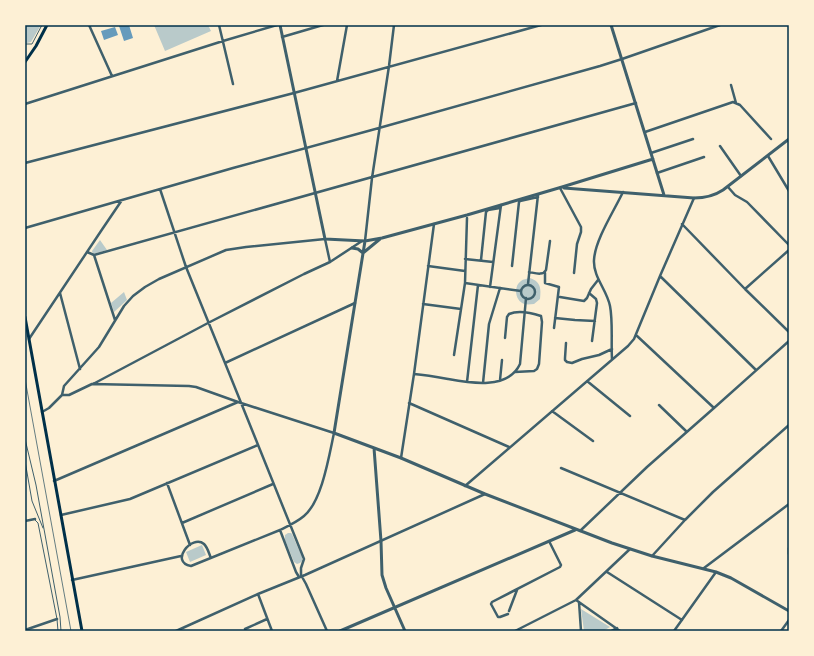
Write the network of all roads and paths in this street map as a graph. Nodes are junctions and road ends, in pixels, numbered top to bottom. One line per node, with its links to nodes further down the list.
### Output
1 (42, 25): 14 (lane)
2 (47, 25): 16 (main road)
3 (89, 25): 18 (street)
4 (218, 25): 13 (street)
5 (278, 25): 12 (street); 13 (street)
6 (323, 25): 12 (street)
7 (347, 25): 19 (street)
8 (394, 25): 17 (street)
9 (541, 25): 17 (street)
10 (611, 25): 15 (street)
11 (720, 25): 15 (street)
12 (282, 37): 22 (street)
13 (222, 41): 18 (street); 20 (street)
14 (25, 44)
15 (622, 59): 23 (street); 26 (street)
16 (25, 62)
17 (389, 66): 19 (street); 26 (street)
18 (112, 76): 25 (street)
19 (337, 81): 22 (street)
20 (233, 84)
21 (731, 85): 24 (street)
22 (294, 93): 32 (street); 37 (street)
23 (636, 103): 27 (street); 40 (street)
24 (736, 103): 27 (street); 28 (street)
25 (25, 104)
26 (379, 128): 32 (street); 40 (street)
27 (645, 132): 33 (street)
28 (771, 138)
29 (694, 139): 33 (street)
30 (789, 139): 34 (street)
31 (720, 146): 39 (street)
32 (305, 148): 43 (street); 46 (street)
33 (651, 154): 36 (street)
34 (768, 156): 39 (street); 44 (street)
35 (704, 157): 38 (street)
36 (653, 158): 38 (street); 42 (street)
37 (25, 163)
38 (658, 173): 47 (street)
39 (742, 176): 41 (street)
40 (372, 178): 46 (street); 59 (street)
41 (728, 187): 49 (street); 61 (street)
42 (561, 188): 45 (street); 48 (street); 77 (street)
43 (160, 189): 50 (street); 56 (street)
44 (789, 191)
45 (623, 192): 47 (street); 79 (street)
46 (316, 193): 56 (street); 58 (street)
47 (664, 195): 49 (street)
48 (538, 196): 51 (street); 72 (street); 75 (street)
49 (694, 198): 54 (street)
50 (122, 200): 55 (street); 64 (street)
51 (500, 207): 53 (street); 68 (street); 70 (street)
52 (467, 218): 67 (street)
53 (434, 224): 57 (street); 71 (street)
54 (682, 224): 78 (street); 85 (street)
55 (25, 228)
56 (174, 232): 66 (street); 73 (street)
57 (382, 238): 59 (street); 65 (street)
58 (325, 239): 59 (street); 69 (street); 73 (street)
59 (363, 241): 62 (street); 65 (street)
60 (550, 241): 76 (street)
61 (789, 245)
62 (352, 248): 65 (street); 69 (street)
63 (789, 250): 85 (street)
64 (87, 252): 66 (street); 86 (street)
65 (363, 253): 91 (street)
66 (94, 255): 97 (street)
67 (465, 259): 68 (street); 74 (street)
68 (481, 260): 70 (street)
69 (330, 262): 99 (street)
70 (493, 262): 83 (street)
71 (428, 266): 74 (street); 92 (street)
72 (512, 266)
73 (186, 267): 97 (street); 99 (street)
74 (465, 271): 80 (street)
75 (529, 272): 76 (street); 81 (street)
76 (545, 273): 96 (street)
77 (574, 273)
78 (660, 276): 102 (street); 114 (street)
79 (598, 280): 88 (street); 108 (street)
80 (465, 283): 82 (street); 93 (street)
81 (528, 284): 87 (street); 90 (street)
82 (478, 285): 83 (street); 119 (street)
83 (490, 287): 84 (street)
84 (500, 288): 87 (street); 120 (street)
85 (745, 289): 101 (street)
86 (60, 292): 104 (street); 113 (street)
87 (521, 292): 90 (street)
88 (589, 293): 89 (street); 98 (street)
89 (560, 297)
90 (526, 298): 94 (street)
91 (355, 303): 112 (street); 132 (street)
92 (423, 304): 93 (street); 116 (street)
93 (461, 309): 109 (street)
94 (525, 313): 103 (street); 115 (street); 115 (street)
95 (25, 317): 104 (main road)
96 (555, 318): 98 (street); 100 (street)
97 (115, 321): 113 (street)
98 (595, 321): 105 (street)
99 (208, 323): 112 (street); 121 (street)
100 (554, 328)
101 (789, 332)
102 (636, 335): 110 (street); 126 (street)
103 (505, 338)
104 (29, 340): 128 (main road)
105 (592, 341)
106 (789, 341): 114 (street)
107 (566, 343): 108 (street)
108 (612, 349): 110 (street)
109 (454, 354)
110 (612, 359): 118 (street)
111 (502, 360): 117 (street)
112 (226, 364): 123 (street)
113 (80, 369): 122 (street)
114 (756, 370): 126 (street)
115 (515, 372): 117 (street)
116 (414, 374): 119 (street); 124 (street)
117 (500, 380): 120 (street)
118 (587, 381): 127 (street); 129 (street)
119 (467, 382): 120 (street)
120 (483, 383)
121 (92, 384): 122 (street); 123 (street)
122 (62, 395): 128 (street)
123 (239, 402): 132 (street); 135 (street); 141 (street)
124 (409, 403): 136 (street); 138 (street)
125 (659, 405): 131 (street)
126 (714, 408): 131 (street)
127 (552, 411): 134 (street); 136 (street)
128 (42, 412): 141 (main road)
129 (630, 416)
130 (789, 426): 150 (street)
131 (688, 432): 145 (street)
132 (334, 433): 137 (street); 153 (street)
133 (25, 439): 154 (lane)
134 (593, 441)
135 (258, 445): 142 (street); 143 (street)
136 (509, 447): 144 (street)
137 (374, 448): 138 (street); 159 (street)
138 (400, 458): 144 (street)
139 (25, 461): 154 (lane)
140 (561, 468): 145 (street)
141 (54, 481): 148 (main road)
142 (167, 483): 148 (street); 152 (street)
143 (273, 484): 152 (street); 153 (street)
144 (465, 486): 146 (street)
145 (619, 493): 150 (street); 157 (street)
146 (485, 494): 156 (street); 159 (street)
147 (789, 504): 169 (street)
148 (61, 515): 173 (main road)
149 (35, 519): 151 (street); 179 (lane)
150 (685, 520): 165 (street)
151 (25, 522)
152 (182, 523): 160 (street)
153 (290, 526): 155 (street); 168 (street)
154 (44, 530): 187 (lane)
155 (280, 530): 166 (street); 167 (street)
156 (575, 530): 157 (street); 158 (street)
157 (580, 531): 162 (street)
158 (549, 541): 174 (street); 177 (street)
159 (381, 542): 172 (street); 177 (street)
160 (190, 545): 164 (street); 166 (street)
161 (789, 548): 163 (street)
162 (630, 549): 165 (street); 170 (street)
163 (789, 554)
164 (181, 556): 166 (street); 173 (street)
165 (652, 556): 169 (street)
166 (211, 558)
167 (293, 564): 168 (street); 172 (street)
168 (302, 565): 172 (street)
169 (704, 568): 171 (street)
170 (607, 572): 176 (street); 181 (street)
171 (716, 572): 178 (street); 181 (street)
172 (301, 576): 175 (street); 191 (street)
173 (72, 580): 188 (main road)
174 (517, 589): 174 (street)
175 (258, 594): 180 (street); 189 (street)
176 (578, 601): 183 (street); 194 (street); 195 (street)
177 (394, 608): 192 (street); 193 (street)
178 (789, 611)
179 (57, 619): 185 (street); 186 (lane)
180 (267, 619): 184 (street); 190 (street)
181 (682, 620): 198 (street)
182 (789, 620): 199 (street)
183 (616, 628): 196 (street); 197 (street)
184 (245, 629)
185 (25, 630)
186 (58, 631)
187 (61, 631)
188 (82, 631)
189 (176, 631)
190 (272, 631)
191 (327, 631)
192 (340, 631)
193 (405, 631)
194 (515, 631)
195 (581, 631)
196 (611, 631)
197 (620, 631)
198 (674, 631)
199 (781, 631)

